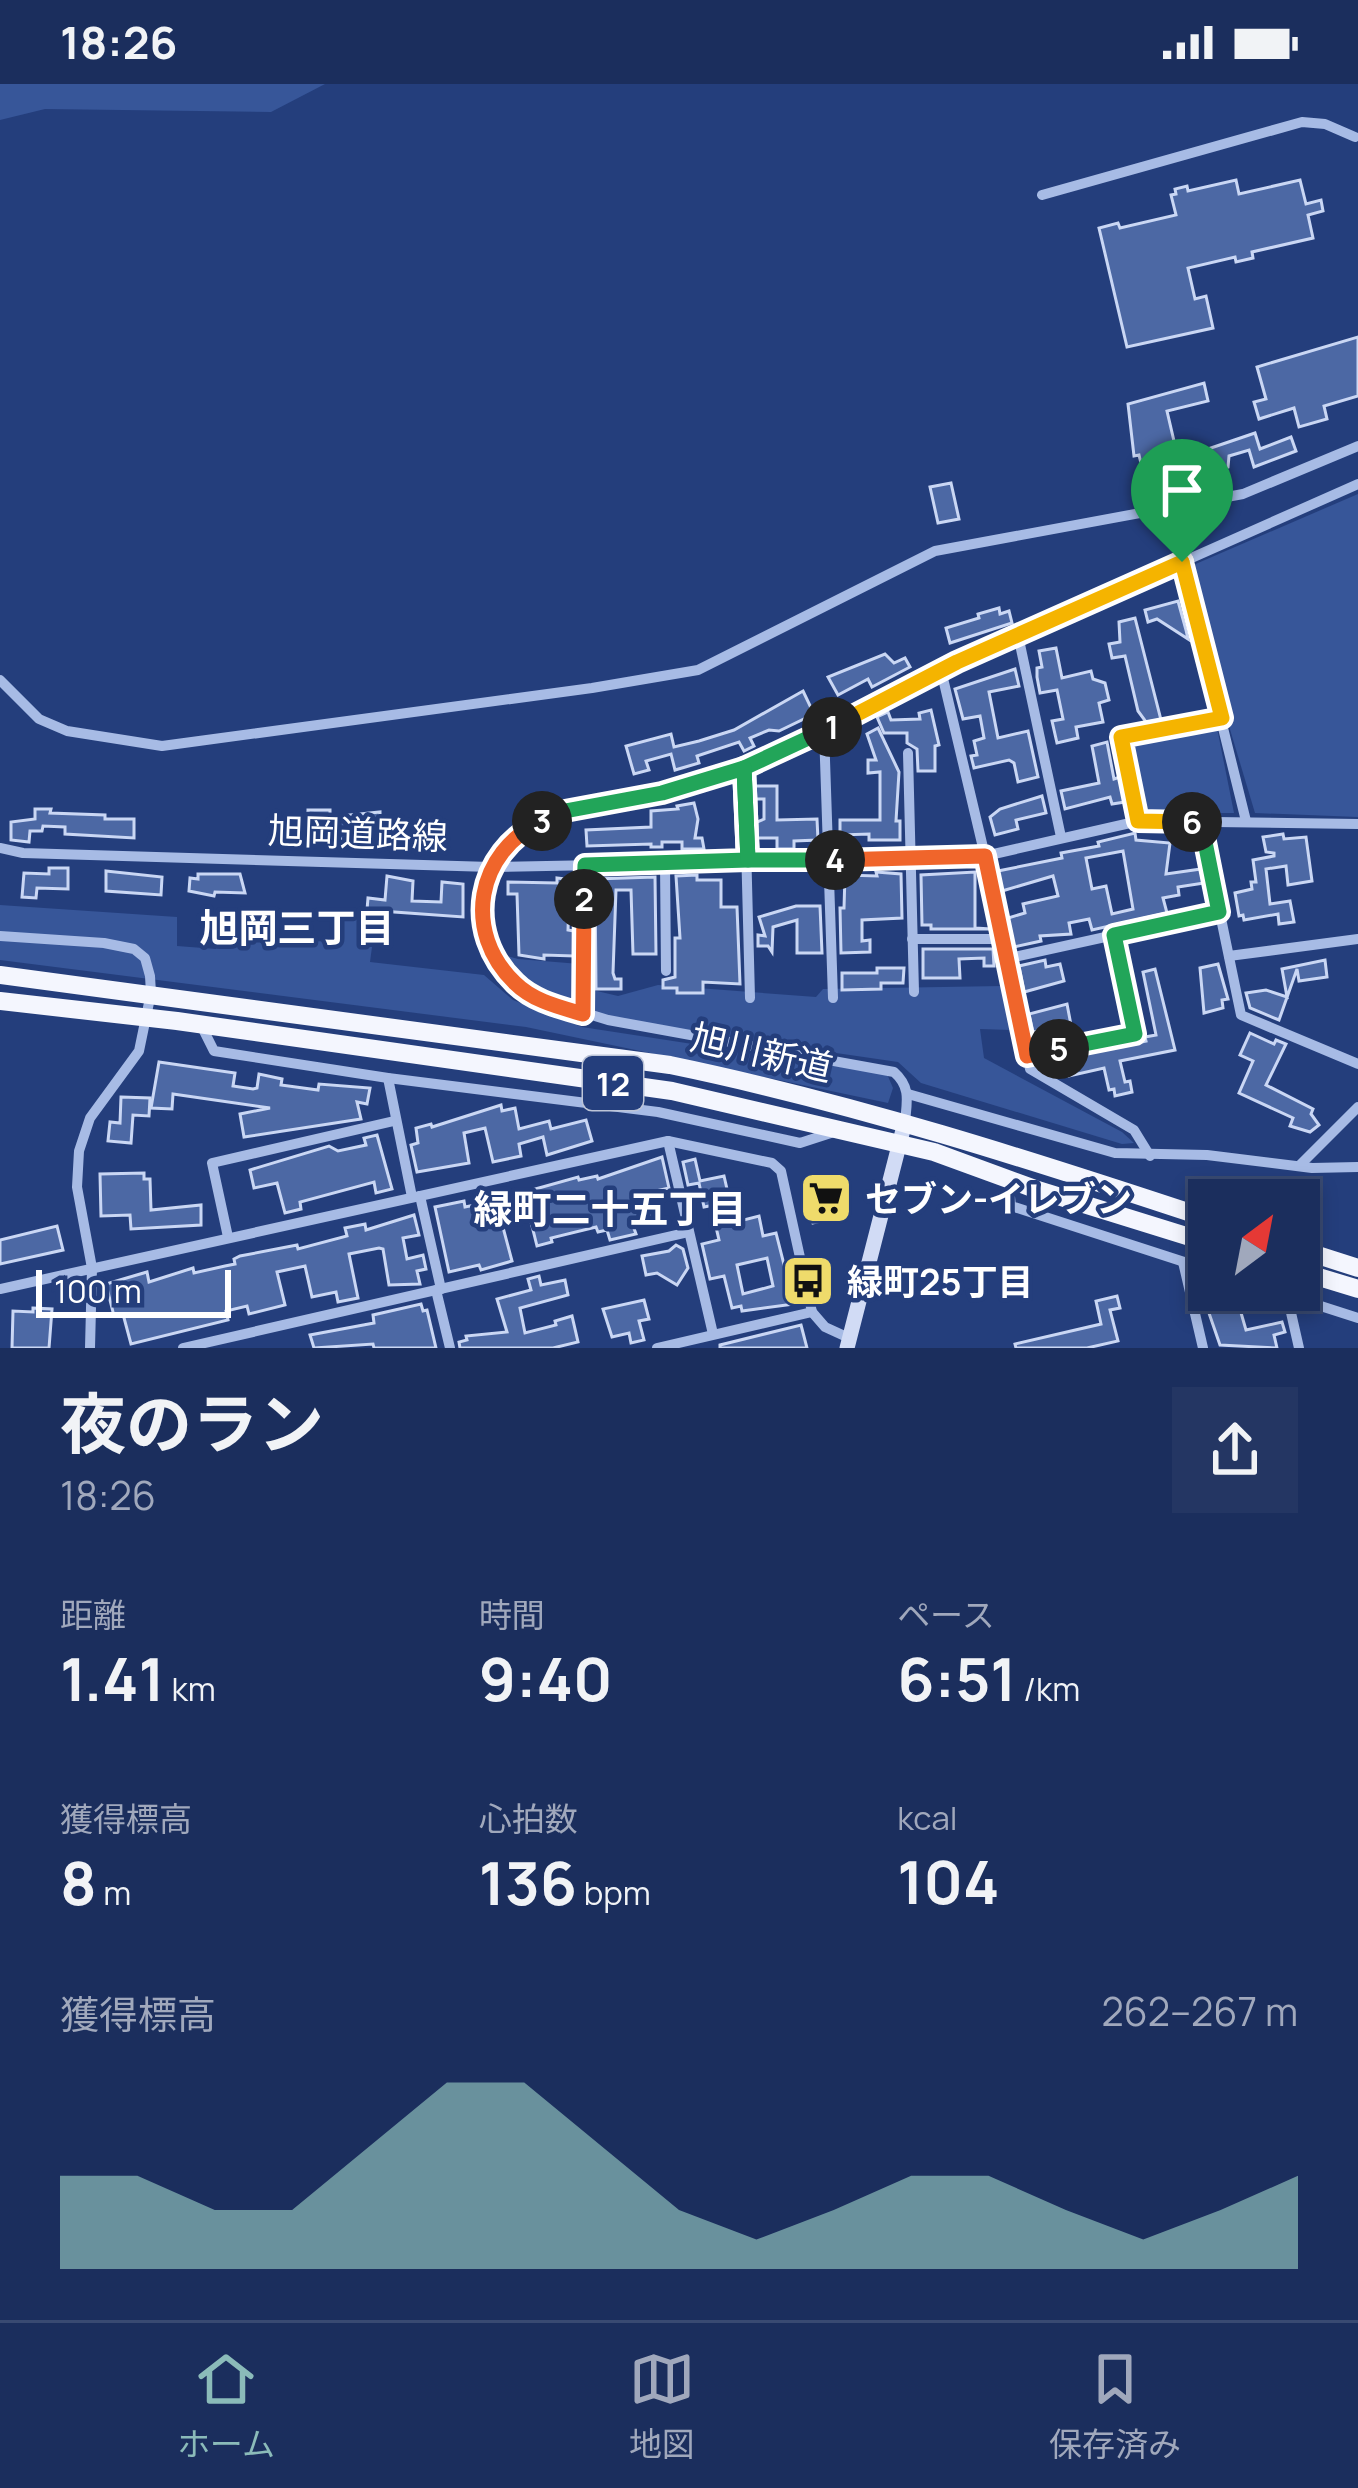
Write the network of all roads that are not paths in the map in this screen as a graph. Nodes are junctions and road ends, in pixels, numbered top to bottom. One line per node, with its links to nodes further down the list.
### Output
1 (1357, 140): 2 (street)
2 (1042, 195)
3 (1358, 446): 8 (street)
4 (1358, 484): 5 (street)
5 (1182, 562): 6 (street); 9 (street)
6 (1018, 635): 7 (street); 17 (street)
7 (941, 670): 10 (street); 19 (street)
8 (0, 680)
9 (1222, 718): 13 (street); 14 (street)
10 (824, 730): 12 (street); 22 (street)
11 (908, 753): 20 (street)
12 (744, 768): 21 (street); 25 (street)
13 (1138, 821): 15 (street, 旭岡道路線); 17 (street, 旭岡道路線)
14 (1246, 821): 15 (street, 旭岡道路線); 16 (street, 旭岡道路線)
15 (1201, 822): 26 (street)
16 (1358, 824)
17 (1061, 837): 19 (street, 旭岡道路線)
18 (0, 848): 25 (street, 旭岡道路線)
19 (985, 856): 20 (street, 旭岡道路線); 31 (street)
20 (910, 859): 22 (street, 旭岡道路線); 30 (street)
21 (748, 860): 22 (street, 旭岡道路線); 23 (street, 旭岡道路線); 38 (street)
22 (830, 860): 39 (street)
23 (665, 863): 24 (street, 旭岡道路線); 34 (street)
24 (585, 865): 25 (street, 旭岡道路線); 41 (street)
25 (491, 868): 41 (street)
26 (1219, 912): 27 (street); 32 (street)
27 (1114, 935): 33 (street); 44 (street)
28 (0, 936): 37 (street)
29 (1358, 938): 32 (street)
30 (913, 939): 31 (street); 36 (street)
31 (1001, 939): 33 (street)
32 (1229, 956): 45 (street)
33 (1005, 959): 44 (street)
34 (666, 971)
35 (0, 975): 37 (highway, 旭川新道 / 12)
36 (914, 992)
37 (151, 993): 42 (street); 50 (highway, 旭川新道 / 12)
38 (750, 998)
39 (833, 998)
40 (0, 1000): 42 (highway, 旭川新道 / 12)
41 (583, 1014): 47 (street)
42 (147, 1018): 43 (highway, 旭川新道 / 12); 66 (street)
43 (201, 1025): 46 (street); 51 (highway, 旭川新道 / 12)
44 (1027, 1056): 54 (street)
45 (1358, 1064)
46 (388, 1078): 49 (street); 51 (street)
47 (908, 1094): 50 (street); 54 (street)
48 (1358, 1107): 55 (street)
49 (394, 1121): 58 (street); 62 (street)
50 (905, 1122): 53 (main road); 59 (highway, 旭川新道 / 12)
51 (840, 1130): 53 (highway, 旭川新道 / 12)
52 (668, 1141): 58 (street); 60 (street); 74 (street)
53 (901, 1144): 57 (highway, 旭川新道 / 12); 77 (main road)
54 (1150, 1156): 55 (street)
55 (1298, 1166): 56 (street)
56 (1358, 1167)
57 (1008, 1178): 61 (highway, 旭川新道 / 12); 64 (street)
58 (416, 1197): 62 (street); 70 (street)
59 (1188, 1212)
60 (689, 1232): 70 (street); 76 (street)
61 (1188, 1236)
62 (228, 1238): 66 (street)
63 (1320, 1256): 67 (highway)
64 (1184, 1262): 65 (street); 83 (street)
65 (1188, 1263)
66 (92, 1268): 69 (street); 79 (street)
67 (1358, 1268)
68 (1320, 1277): 71 (highway)
69 (0, 1289)
70 (438, 1289): 78 (street); 81 (street)
71 (1358, 1289)
72 (1320, 1306): 75 (street)
73 (1291, 1311): 84 (street)
74 (812, 1312): 76 (street); 77 (street)
75 (1358, 1318)
76 (713, 1334): 82 (street)
77 (848, 1343)
78 (208, 1345): 80 (street)
79 (90, 1348)
80 (183, 1348)
81 (450, 1348)
82 (656, 1348)
83 (1203, 1348)
84 (1299, 1348)

